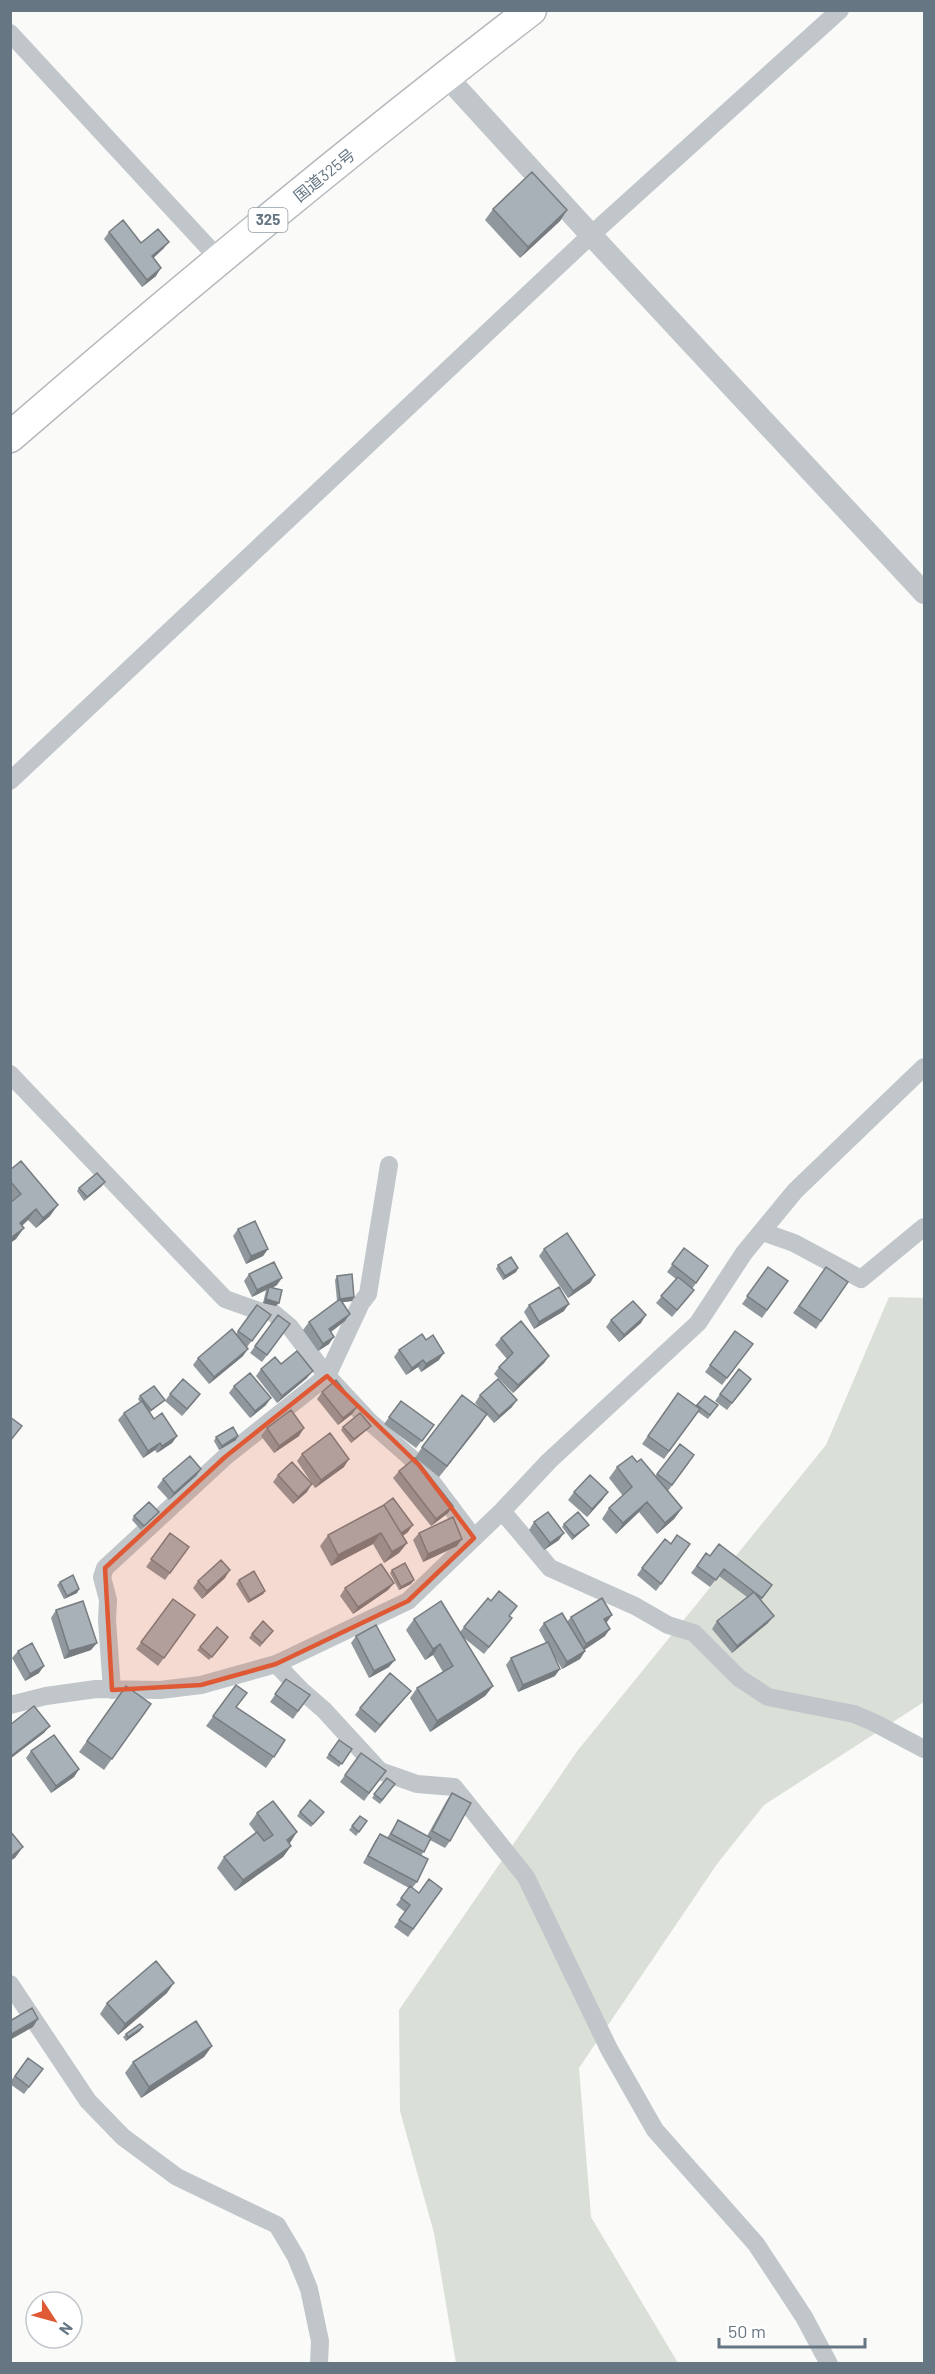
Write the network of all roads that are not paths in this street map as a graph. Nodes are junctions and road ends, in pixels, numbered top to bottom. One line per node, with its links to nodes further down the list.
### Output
1 (531, 10): 4 (highway, 国道325号 / 325)
2 (840, 10): 5 (street)
3 (10, 33): 6 (street)
4 (446, 76): 5 (street); 6 (highway, 国道325号 / 325)
5 (591, 235): 8 (street); 9 (street)
6 (219, 259): 7 (highway, 国道325号 / 325)
7 (10, 437)
8 (924, 592)
9 (10, 781)
10 (924, 1067): 14 (street)
11 (10, 1074): 15 (street)
12 (389, 1165): 15 (street)
13 (924, 1227): 14 (street)
14 (763, 1232): 16 (street)
15 (327, 1376): 17 (street); 19 (street)
16 (502, 1511): 17 (street); 21 (street)
17 (474, 1538): 18 (street)
18 (276, 1664): 19 (street); 24 (street)
19 (112, 1690): 20 (street)
20 (10, 1705)
21 (924, 1749)
22 (10, 1984): 23 (street)
23 (319, 2364)
24 (829, 2364)

